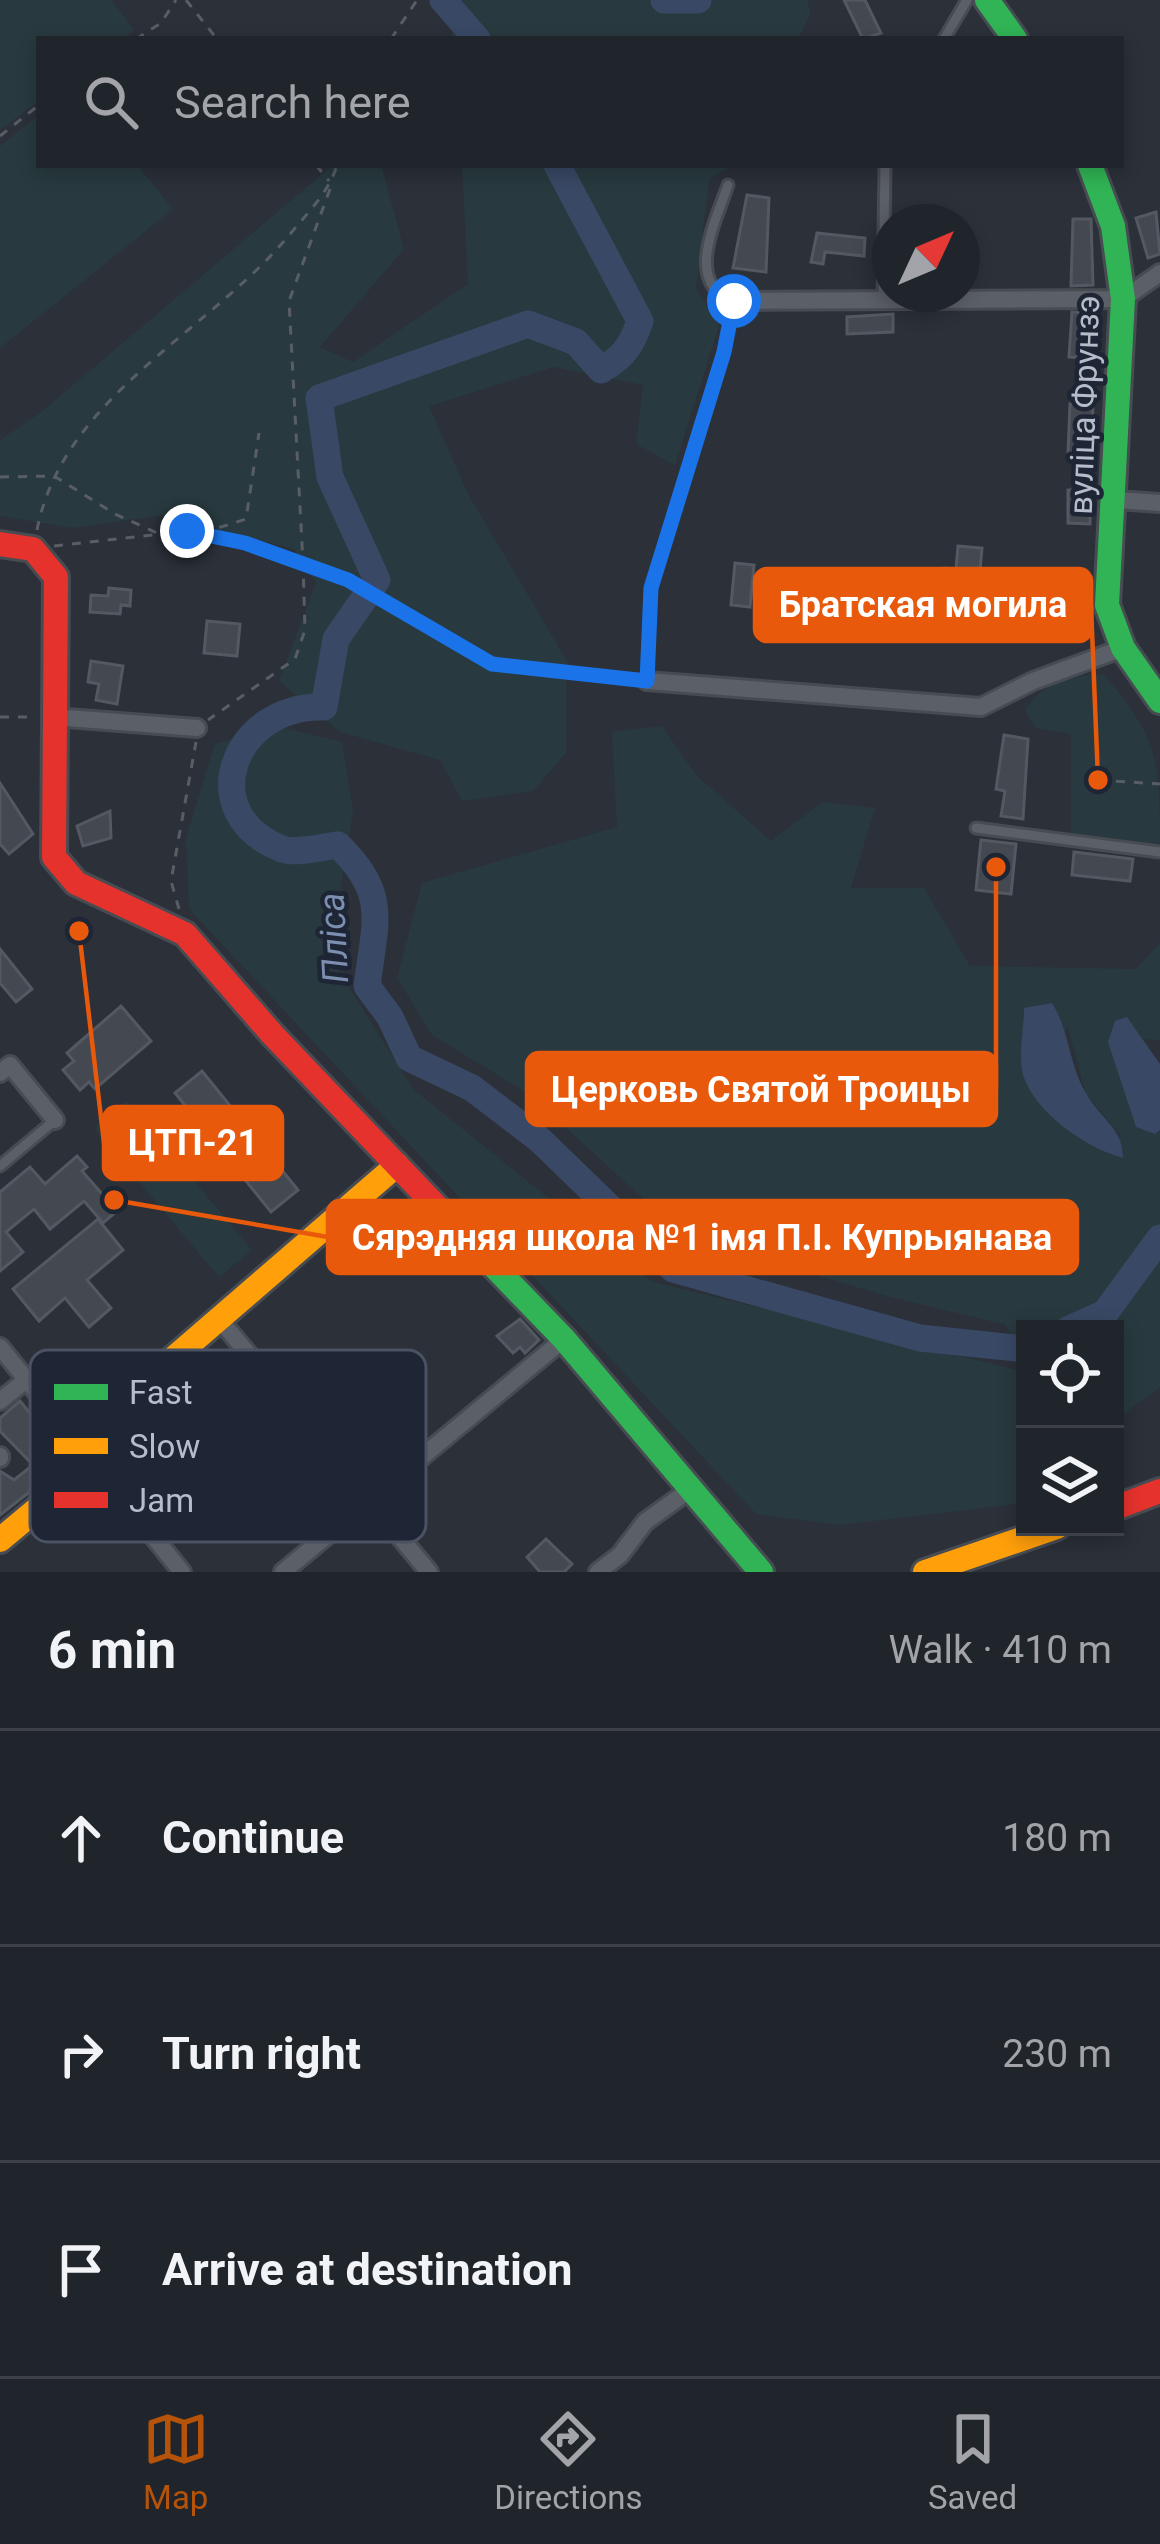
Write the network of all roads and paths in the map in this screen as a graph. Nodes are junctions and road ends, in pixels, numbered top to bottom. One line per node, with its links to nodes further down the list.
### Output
1 (176, 0): 6 (path)
2 (186, 0): 7 (path)
3 (416, 0): 8 (path)
4 (967, 0): 9 (lane)
5 (987, 0): 10 (street)
6 (141, 36)
7 (215, 36)
8 (393, 36)
9 (946, 36)
10 (1013, 36)
11 (36, 107): 12 (path)
12 (0, 136)
13 (319, 168): 17 (path)
14 (336, 168): 17 (path)
15 (885, 168): 19 (lane)
16 (1091, 168): 21 (street, вуліца Фрунзэ)
17 (332, 184): 26 (path); 34 (path)
18 (728, 185): 23 (lane)
19 (884, 204)
20 (1160, 273): 21 (street)
21 (1123, 299): 22 (street); 28 (street, вуліца Фрунзэ)
22 (980, 300)
23 (734, 301): 24 (street); 36 (path)
24 (872, 301)
25 (259, 433): 31 (path)
26 (55, 476): 27 (path); 30 (path); 33 (path)
27 (0, 477)
28 (1117, 500): 29 (street); 35 (street, вуліца Фрунзэ)
29 (1160, 502)
30 (161, 534): 31 (path); 33 (path)
31 (200, 534): 34 (path)
32 (0, 544): 33 (street)
33 (33, 549): 39 (street)
34 (303, 562): 36 (path); 40 (path)
35 (1123, 648): 36 (street); 37 (street)
36 (647, 681)
37 (1160, 701)
38 (0, 717): 39 (path)
39 (54, 717): 40 (street); 45 (street)
40 (197, 728): 45 (path)
41 (1098, 780): 42 (path)
42 (1160, 784)
43 (976, 828): 44 (lane)
44 (1160, 852)
45 (185, 934): 48 (street)
46 (0, 1073): 47 (street)
47 (55, 1120): 49 (lane)
48 (397, 1165): 50 (street); 51 (street)
49 (0, 1166)
50 (220, 1320): 53 (street); 54 (street)
51 (564, 1339): 58 (street); 59 (street)
52 (0, 1347): 55 (street)
53 (185, 1350)
54 (245, 1350)
55 (26, 1380): 56 (street); 57 (street)
56 (30, 1385)
57 (0, 1401)
58 (426, 1453)
59 (692, 1488): 71 (street); 72 (street)
60 (1160, 1492): 61 (street)
61 (1124, 1505)
62 (30, 1515): 64 (street)
63 (1031, 1536): 73 (street)
64 (0, 1540)
65 (157, 1542): 68 (street)
66 (319, 1542): 69 (street)
67 (404, 1542): 70 (street)
68 (182, 1572)
69 (283, 1572)
70 (429, 1572)
71 (598, 1572)
72 (761, 1572)
73 (925, 1572)

